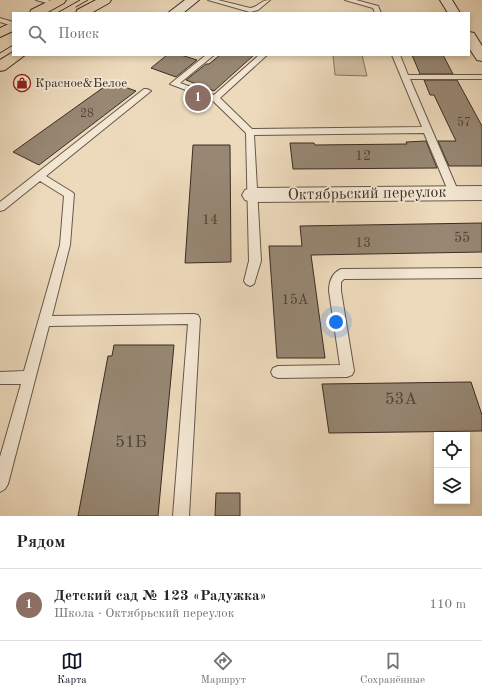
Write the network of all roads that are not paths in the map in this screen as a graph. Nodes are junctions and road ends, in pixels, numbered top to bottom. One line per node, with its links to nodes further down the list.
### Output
1 (39, 0): 8 (lane)
2 (105, 0): 10 (main road)
3 (193, 0): 11 (street)
4 (211, 0): 5 (lane)
5 (267, 0)
6 (348, 0): 12 (lane)
7 (446, 0): 13 (street)
8 (57, 2): 9 (main road)
9 (38, 12)
10 (84, 12)
11 (175, 12)
12 (378, 12)
13 (453, 12)
14 (0, 20): 15 (lane)
15 (12, 25)
16 (12, 26): 17 (main road)
17 (0, 33)
18 (470, 38): 23 (street)
19 (16, 56): 24 (main road)
20 (209, 56): 28 (lane)
21 (262, 56): 28 (lane)
22 (396, 56): 25 (lane)
23 (482, 57)
24 (0, 67)
25 (405, 77): 26 (lane); 29 (lane)
26 (482, 77)
27 (147, 91): 31 (lane)
28 (215, 98): 30 (lane)
29 (428, 130): 30 (lane); 32 (lane)
30 (250, 132): 34 (lane)
31 (39, 176): 35 (lane); 38 (lane)
32 (454, 193): 33 (street, Октябрьский переулок); 34 (street, Октябрьский переулок)
33 (482, 193)
34 (252, 195): 37 (lane)
35 (0, 207)
36 (482, 273): 39 (lane)
37 (250, 281)
38 (44, 321): 40 (lane); 43 (lane)
39 (278, 372)
40 (29, 377): 41 (lane); 42 (lane)
41 (0, 378)
42 (0, 484)
43 (181, 516)

